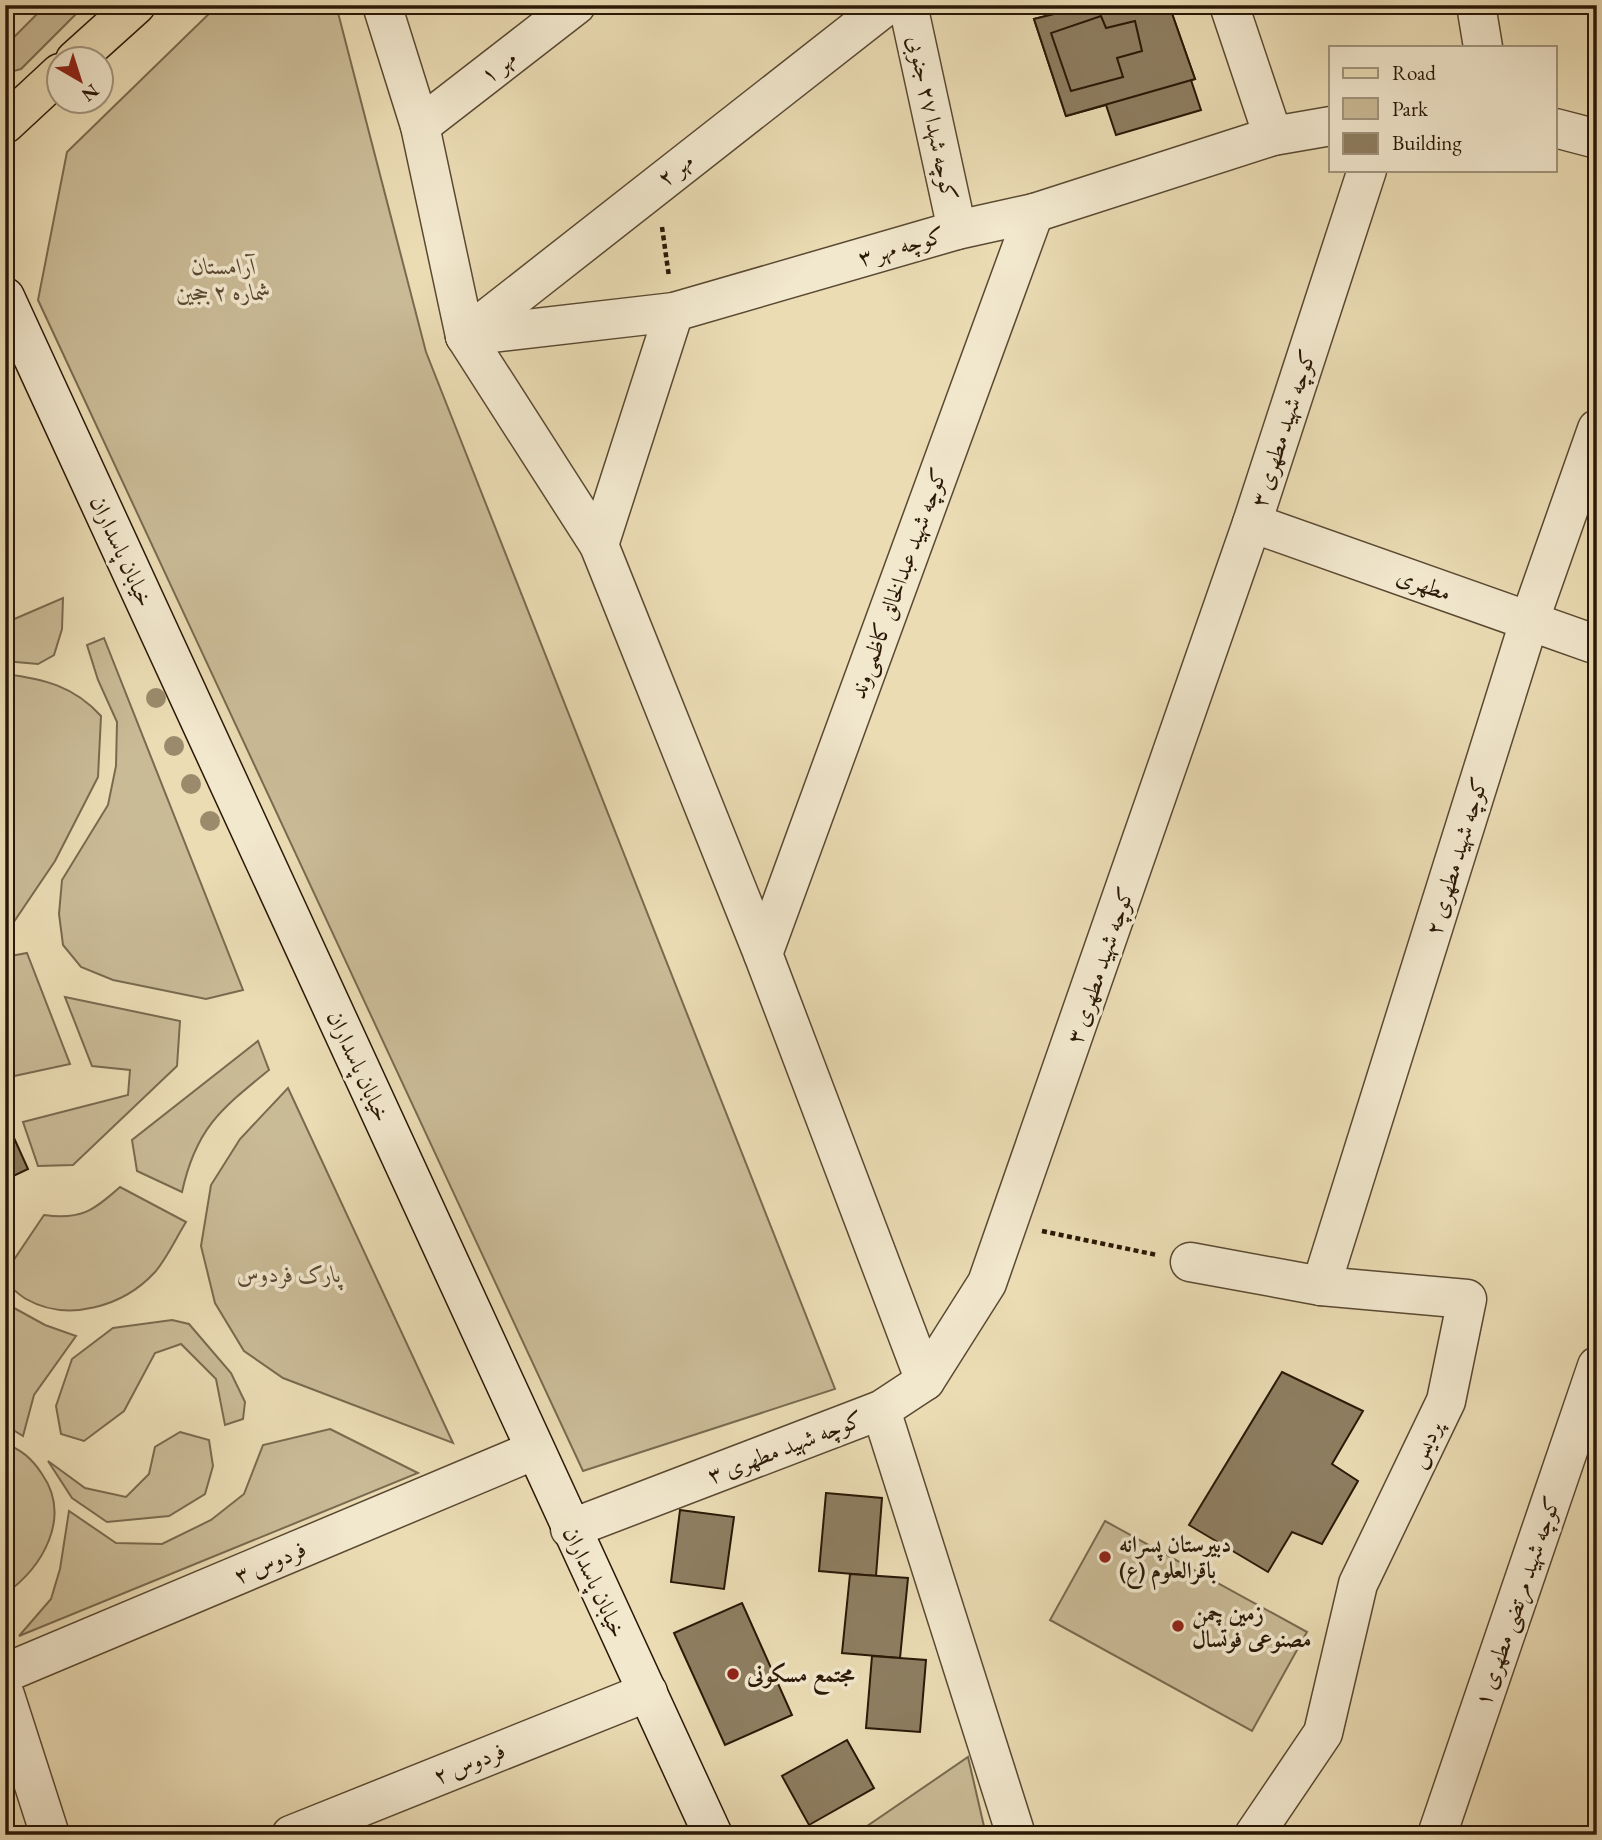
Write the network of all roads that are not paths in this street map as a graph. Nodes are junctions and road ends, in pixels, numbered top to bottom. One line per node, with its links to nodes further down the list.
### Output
1 (136, 5): 8 (main road)
2 (382, 5): 13 (street)
3 (576, 5): 13 (street, مهر ۱)
4 (887, 5): 22 (street, مهر ۲)
5 (908, 5): 19 (street, کوچه شهدا ۲۷ جنوبی)
6 (1229, 5): 15 (street)
7 (1476, 5): 9 (street)
8 (91, 46)
9 (1483, 46)
10 (46, 86): 11 (main road)
11 (5, 124)
12 (1329, 126): 15 (street, کوچه مهر ۳)
13 (420, 127): 22 (street)
14 (1556, 128): 16 (street)
15 (1273, 136): 18 (street, کوچه مهر ۳)
16 (1597, 139)
17 (1366, 172): 24 (street, کوچه شهید مطهری ۳)
18 (1034, 212): 19 (street, کوچه مهر ۳); 28 (street, کوچه شهید عبدالخالق کاظمی‌وند)
19 (957, 230): 21 (street, کوچه مهر ۳)
20 (5, 297): 34 (street, خیابان پاسداران)
21 (674, 313): 22 (street, کوچه مهر ۳); 25 (street)
22 (465, 336): 25 (street)
23 (1597, 429): 26 (street, کوچه شهید مطهری ۲)
24 (1252, 523): 26 (street, مطهری); 32 (street, کوچه شهید مطهری ۳)
25 (599, 545): 28 (street)
26 (1529, 622): 27 (street, مطهری); 30 (street, کوچه شهید مطهری ۲)
27 (1597, 645)
28 (763, 954): 32 (street)
29 (1190, 1262): 30 (street, پردیس)
30 (1321, 1286): 43 (street, پردیس)
31 (1597, 1366): 44 (street, کوچه شهید مرتضی مطهری ۱)
32 (925, 1381): 33 (street, کوچه شهید مطهری ۳)
33 (880, 1410): 35 (street, کوچه شهید مطهری ۳); 42 (street)
34 (535, 1450): 35 (street, خیابان پاسداران); 36 (street, فردوس ۳)
35 (570, 1529): 37 (street, خیابان پاسداران)
36 (5, 1674)
37 (648, 1692): 40 (street, فردوس ۲); 41 (street, خیابان پاسداران)
38 (5, 1695): 39 (street)
39 (50, 1835)
40 (291, 1835)
41 (713, 1835)
42 (1016, 1835)
43 (1254, 1835)
44 (1437, 1835)

